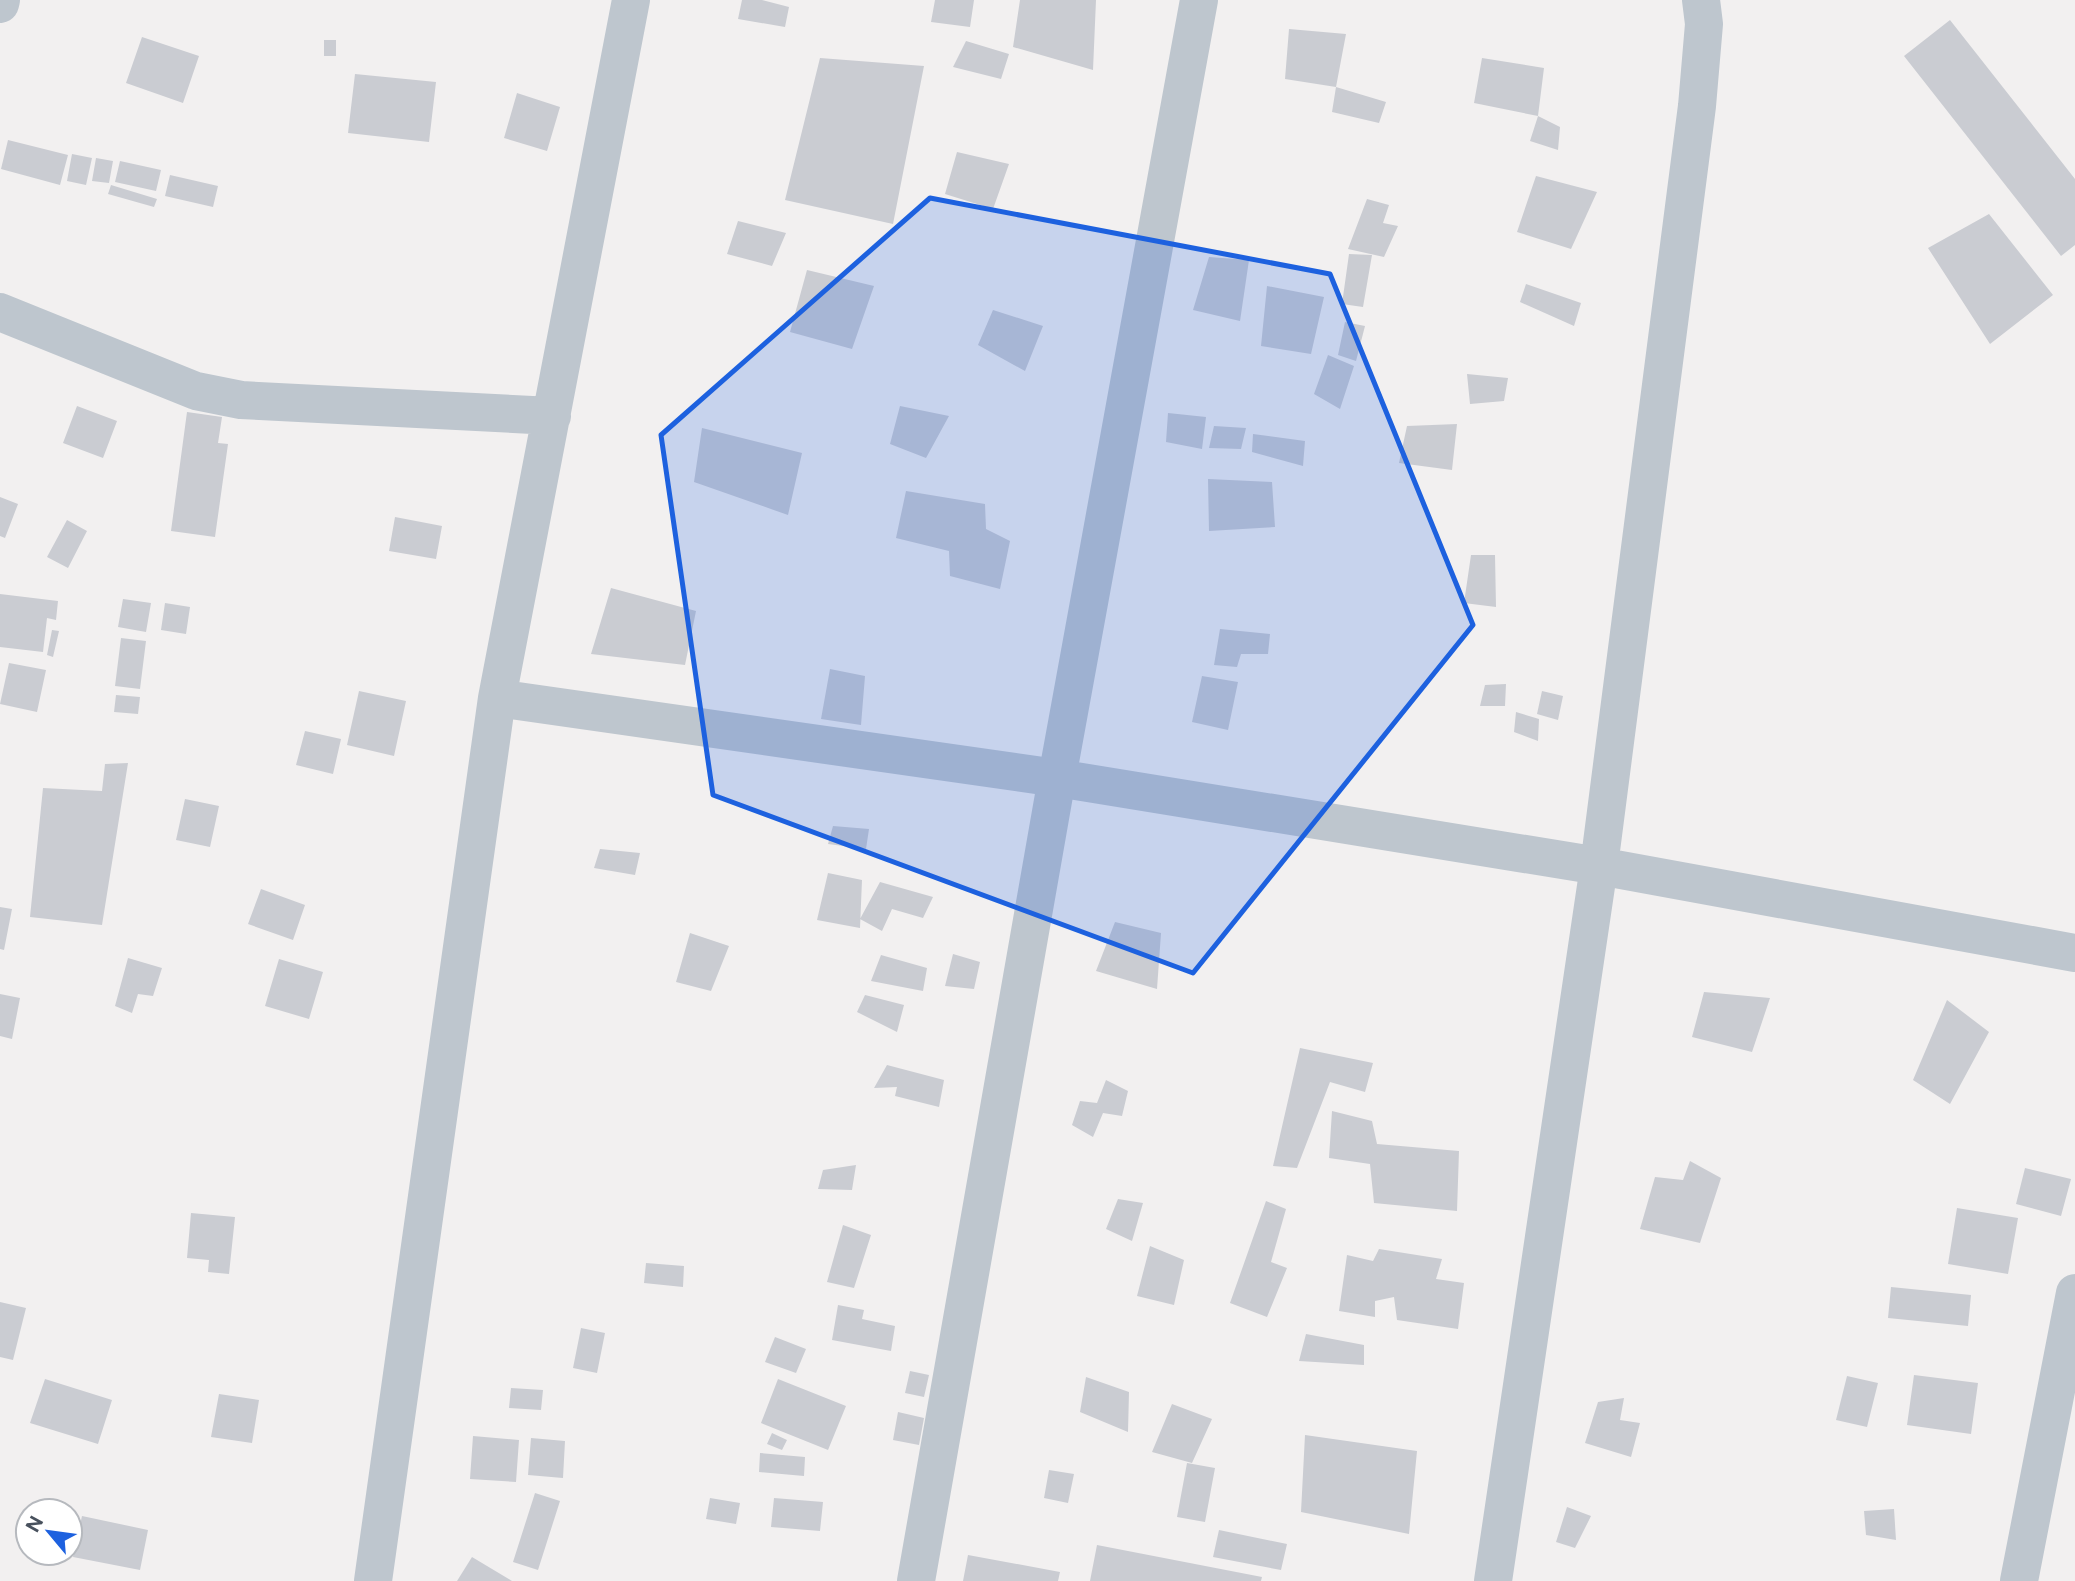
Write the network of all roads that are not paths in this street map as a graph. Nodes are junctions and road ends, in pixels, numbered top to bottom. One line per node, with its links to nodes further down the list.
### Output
1 (631, 0): 6 (street)
2 (1199, 0): 9 (street)
3 (1701, 0): 10 (street)
4 (0, 312): 5 (street)
5 (492, 412): 6 (street); 7 (street)
6 (552, 416): 7 (street)
7 (543, 460): 8 (street)
8 (497, 698): 9 (street); 13 (street)
9 (1056, 778): 10 (street); 14 (street)
10 (1599, 866): 11 (street); 15 (street)
11 (2075, 953)
12 (2075, 1293): 16 (street)
13 (373, 1581)
14 (916, 1581)
15 (1493, 1581)
16 (2020, 1581)

